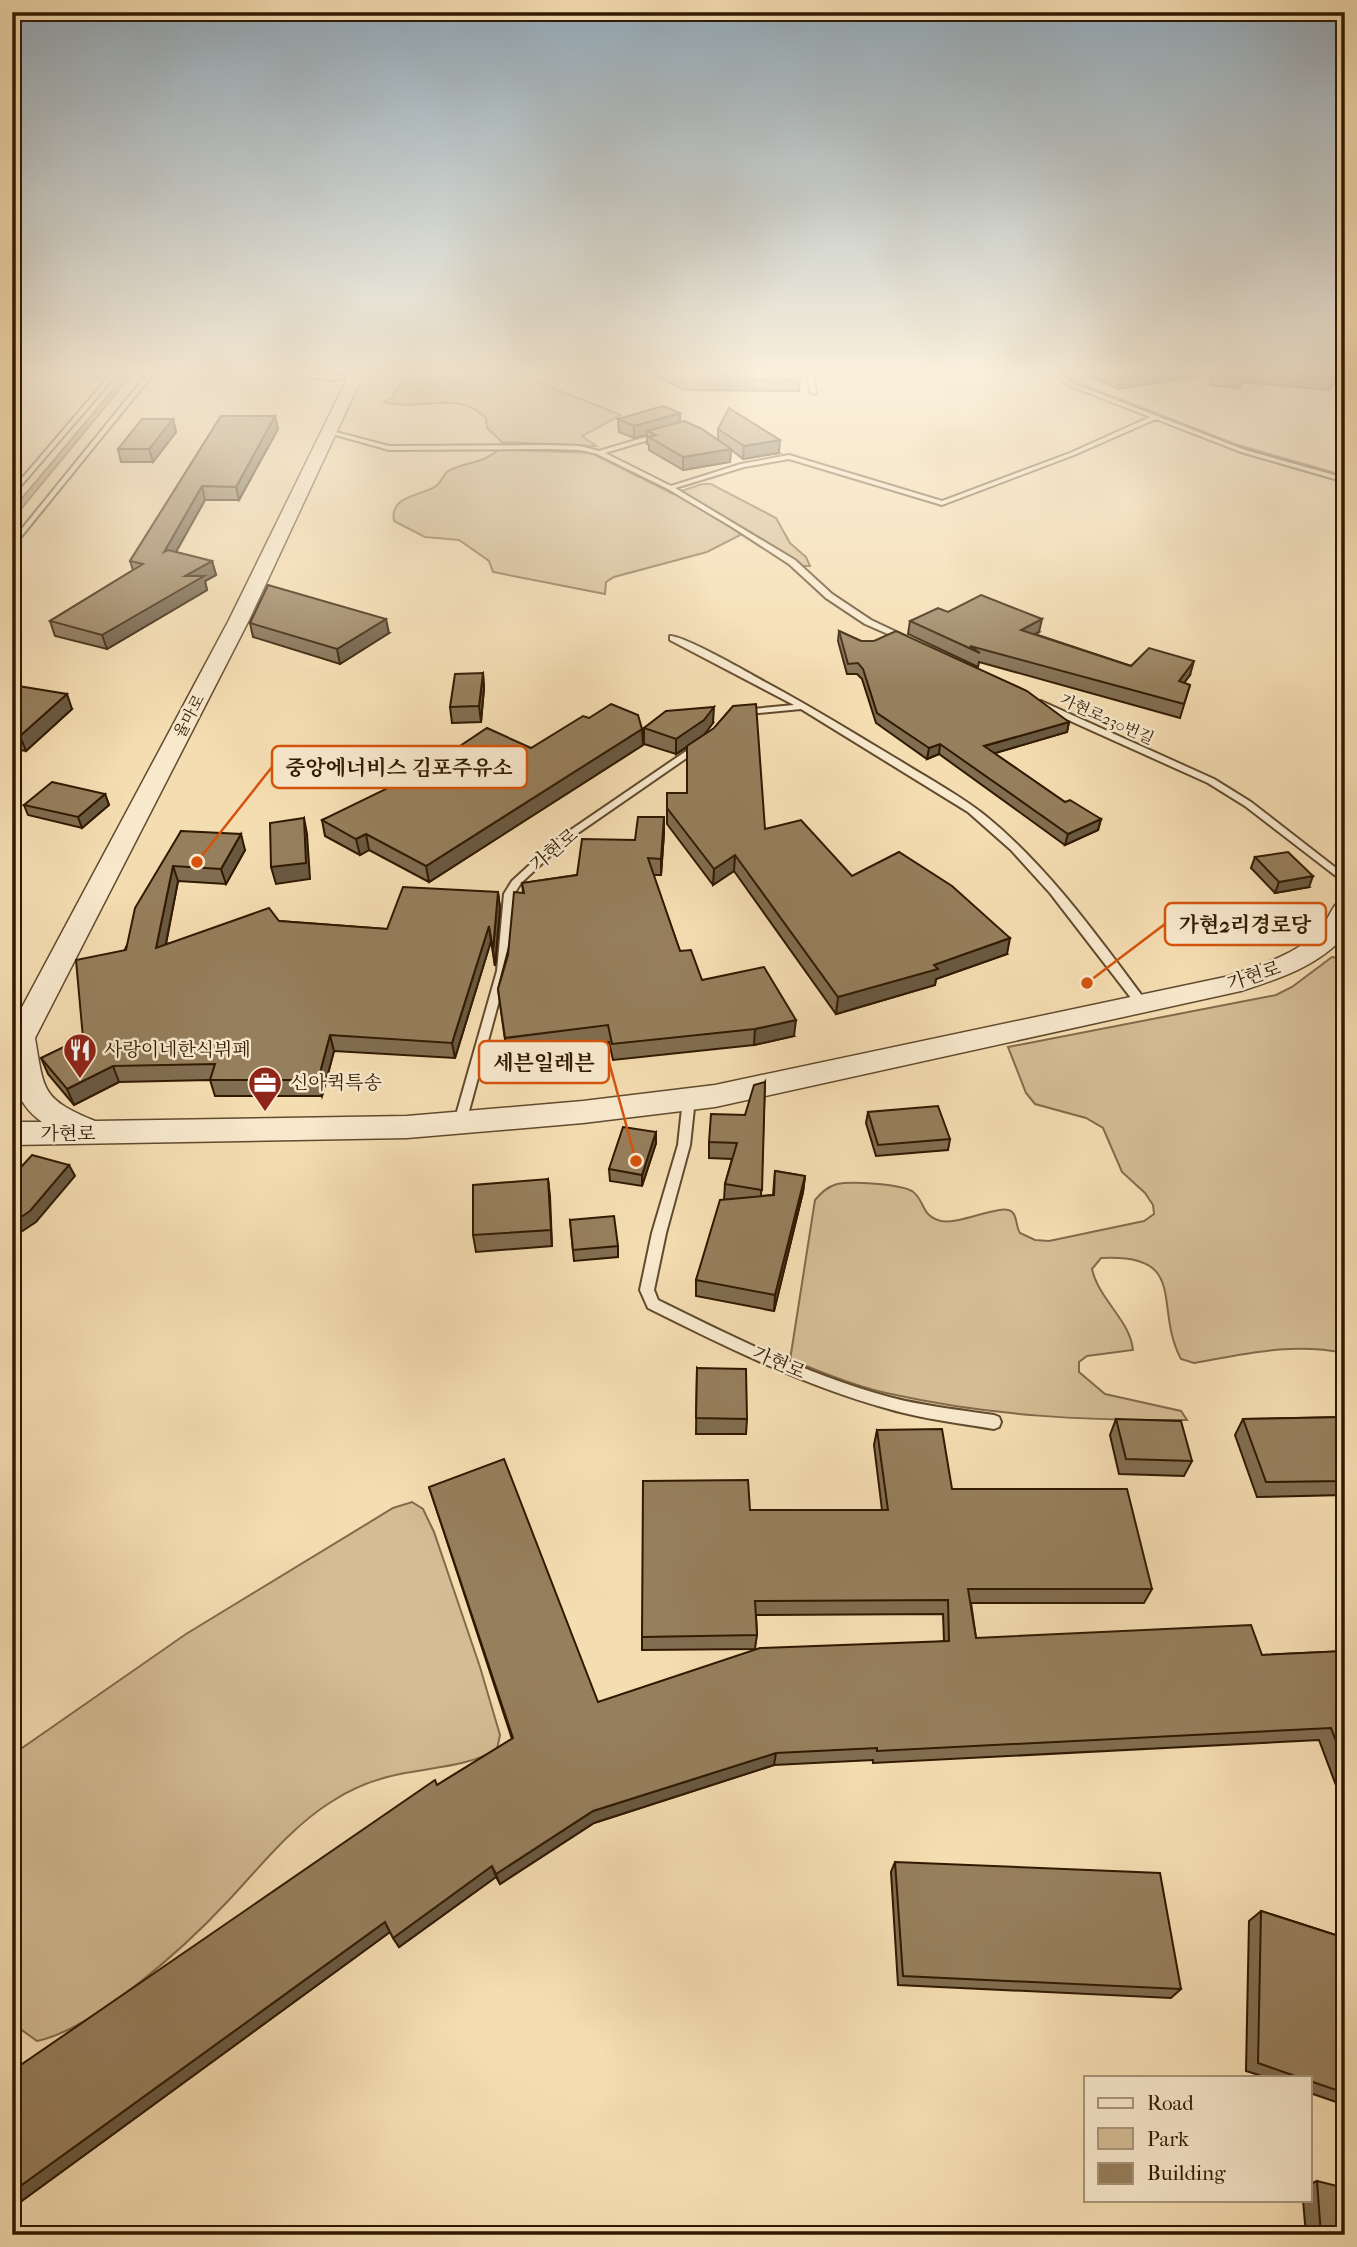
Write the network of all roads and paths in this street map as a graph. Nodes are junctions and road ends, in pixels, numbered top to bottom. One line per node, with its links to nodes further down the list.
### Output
1 (26, 478): 9 (lane)
2 (67, 478): 10 (lane)
3 (306, 478): 20 (street, 율마로)
4 (650, 478): 8 (lane)
5 (704, 478): 8 (lane)
6 (858, 478): 7 (lane)
7 (1009, 478)
8 (670, 488): 12 (lane)
9 (12, 494)
10 (12, 546)
11 (673, 638): 14 (lane)
12 (916, 645)
13 (1034, 701): 17 (lane, 가현로230번길)
14 (804, 706): 15 (lane); 19 (lane)
15 (734, 714)
16 (709, 739): 22 (lane, 가현로)
17 (1345, 880)
18 (1342, 924): 19 (street, 가현로)
19 (1142, 1004): 21 (street, 가현로)
20 (16, 1047): 24 (street)
21 (689, 1099): 22 (street, 가현로); 26 (lane, 가현로)
22 (460, 1122): 24 (street, 가현로)
23 (12, 1134): 24 (street, 가현로)
24 (95, 1134): 25 (street)
25 (12, 1159)
26 (994, 1422)

